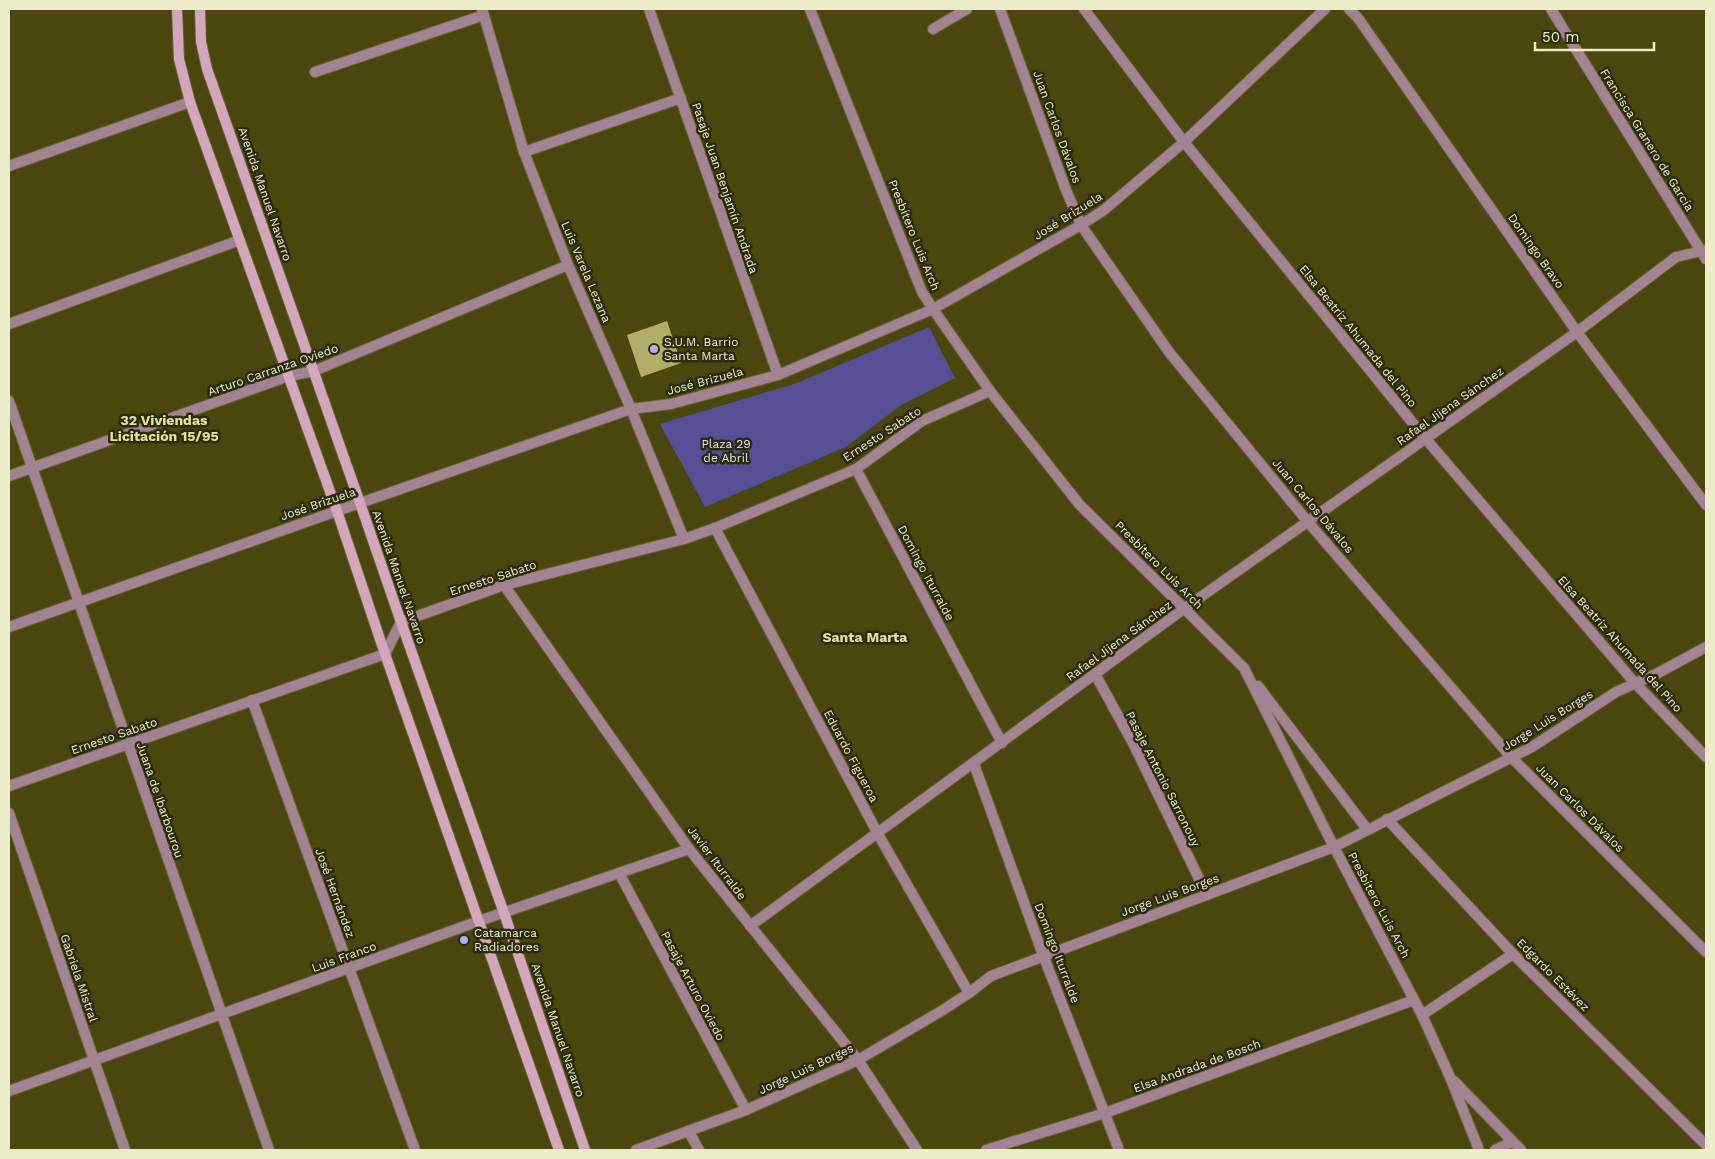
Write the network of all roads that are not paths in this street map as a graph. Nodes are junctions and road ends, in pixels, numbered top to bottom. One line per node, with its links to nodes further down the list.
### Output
1 (177, 9): 15 (main road)
2 (200, 9): 26 (main road, Avenida Manuel Navarro)
3 (649, 9): 14 (street, Pasaje Juan Benjamín Andrada)
4 (810, 9): 23 (street, Presbítero Luis Arch)
5 (967, 9): 12 (street)
6 (1000, 9): 19 (street, Juan Carlos Dávalos)
7 (1084, 9): 16 (street, Elsa Beatriz Ahumada del Pino)
8 (1325, 9): 16 (street, José Brizuela)
9 (1350, 9): 25 (street, Domingo Bravo)
10 (1551, 9): 21 (street, Francisca Granero de García)
11 (483, 12): 13 (street); 17 (street, Luis Varela Lezana)
12 (932, 30)
13 (315, 72)
14 (681, 98): 17 (street); 27 (street, Pasaje Juan Benjamín Andrada)
15 (190, 102): 18 (street); 20 (main road)
16 (1184, 142): 19 (street, José Brizuela); 32 (street, Elsa Beatriz Ahumada del Pino)
17 (524, 152): 22 (street, Luis Varela Lezana)
18 (9, 166)
19 (1081, 225): 23 (street, José Brizuela); 39 (street, Juan Carlos Dávalos)
20 (240, 240): 24 (street); 28 (main road)
21 (1704, 253): 25 (street, Rafael Jijena Sánchez)
22 (568, 265): 26 (street, Arturo Carranza Oviedo); 31 (street, Luis Varela Lezana)
23 (933, 309): 27 (street, José Brizuela); 29 (street, Presbítero Luis Arch)
24 (9, 324)
25 (1577, 332): 32 (street, Rafael Jijena Sánchez); 37 (street, Domingo Bravo)
26 (314, 371): 28 (street, Arturo Carranza Oviedo); 36 (main road, Avenida Manuel Navarro)
27 (778, 375): 31 (street, José Brizuela)
28 (289, 376): 33 (street, Arturo Carranza Oviedo); 38 (main road)
29 (990, 391): 34 (street, Ernesto Sabato); 44 (street, Presbítero Luis Arch)
30 (9, 400): 33 (street, Juana de Ibarbourou)
31 (630, 409): 36 (street, José Brizuela); 41 (street, Luis Varela Lezana)
32 (1425, 438): 39 (street, Rafael Jijena Sánchez); 51 (street, Elsa Beatriz Ahumada del Pino)
33 (32, 468): 35 (street, Arturo Carranza Oviedo); 43 (street, Juana de Ibarbourou)
34 (856, 469): 40 (street, Ernesto Sabato); 53 (street, Domingo Iturralde)
35 (9, 476)
36 (360, 503): 38 (street, José Brizuela); 45 (main road, Avenida Manuel Navarro)
37 (1706, 505)
38 (337, 510): 43 (street, José Brizuela); 48 (main road)
39 (1308, 522): 44 (street, Rafael Jijena Sánchez); 55 (street, Juan Carlos Dávalos)
40 (715, 528): 41 (street, Ernesto Sabato); 62 (street, Eduardo Figueroa)
41 (684, 539): 42 (street, Ernesto Sabato)
42 (504, 585): 45 (street, Ernesto Sabato); 64 (street, Javier Iturralde)
43 (79, 601): 46 (street, José Brizuela); 54 (street, Juana de Ibarbourou)
44 (1185, 608): 49 (street, Presbítero Luis Arch); 50 (street, Rafael Jijena Sánchez)
45 (401, 622): 48 (street); 67 (main road, Avenida Manuel Navarro)
46 (9, 627)
47 (1706, 647): 51 (street, Jorge Luis Borges)
48 (384, 654): 52 (street, Ernesto Sabato); 68 (main road)
49 (1244, 668): 61 (street); 63 (street, Presbítero Luis Arch)
50 (1095, 674): 53 (street, Rafael Jijena Sánchez); 66 (street, Pasaje Antonio Sarronouy)
51 (1635, 683): 55 (street, Jorge Luis Borges); 56 (street, Elsa Beatriz Ahumada del Pino)
52 (252, 700): 54 (street, Ernesto Sabato); 73 (street, José Hernández)
53 (1002, 743): 57 (street, Rafael Jijena Sánchez)
54 (128, 744): 58 (street, Ernesto Sabato); 76 (street, Juana de Ibarbourou)
55 (1511, 757): 60 (street, Jorge Luis Borges); 70 (street, Juan Carlos Dávalos)
56 (1706, 757)
57 (974, 764): 62 (street, Rafael Jijena Sánchez); 72 (street, Domingo Iturralde)
58 (9, 786)
59 (9, 814): 78 (street, Gabriela Mistral)
60 (1386, 819): 61 (street, Jorge Luis Borges); 71 (street, Edgardo Estévez)
61 (1367, 829): 63 (street, Jorge Luis Borges)
62 (878, 834): 69 (street, Rafael Jijena Sánchez); 74 (street, Eduardo Figueroa)
63 (1334, 847): 66 (street, Jorge Luis Borges); 75 (street, Presbítero Luis Arch)
64 (690, 848): 65 (street, Luis Franco); 69 (street, Javier Iturralde)
65 (619, 873): 67 (street, Luis Franco); 82 (street, Pasaje Arturo Oviedo)
66 (1207, 895): 72 (street, Jorge Luis Borges)
67 (504, 913): 68 (street, Luis Franco); 91 (main road, Avenida Manuel Navarro)
68 (479, 921): 73 (street, Luis Franco); 90 (main road)
69 (750, 926): 79 (street, Javier Iturralde)
70 (1706, 952)
71 (1514, 954): 77 (street); 86 (street, Edgardo Estévez)
72 (1044, 955): 74 (street, Jorge Luis Borges); 83 (street, Domingo Iturralde)
73 (349, 968): 76 (street, Luis Franco); 89 (street, José Hernández)
74 (969, 993): 79 (street, Jorge Luis Borges)
75 (1414, 1000): 77 (street, Presbítero Luis Arch); 83 (street, Elsa Andrada de Bosch)
76 (221, 1014): 78 (street, Luis Franco); 88 (street, Juana de Ibarbourou)
77 (1422, 1015): 80 (street, Presbítero Luis Arch)
78 (94, 1060): 81 (street, Luis Franco); 87 (street, Gabriela Mistral)
79 (858, 1060): 82 (street, Jorge Luis Borges); 94 (street, Javier Iturralde)
80 (1450, 1077): 85 (street); 97 (street, Presbítero Luis Arch)
81 (9, 1091)
82 (746, 1110): 84 (street, Jorge Luis Borges)
83 (1105, 1113): 95 (street, Elsa Andrada de Bosch); 96 (street, Domingo Iturralde)
84 (689, 1132): 92 (street, Jorge Luis Borges); 93 (street)
85 (1512, 1142): 98 (street); 99 (street)
86 (1706, 1145)
87 (126, 1150)
88 (269, 1150)
89 (415, 1150)
90 (560, 1150)
91 (585, 1150)
92 (636, 1150)
93 (699, 1150)
94 (917, 1150)
95 (986, 1150)
96 (1119, 1150)
97 (1479, 1150)
98 (1495, 1150)
99 (1520, 1150)

